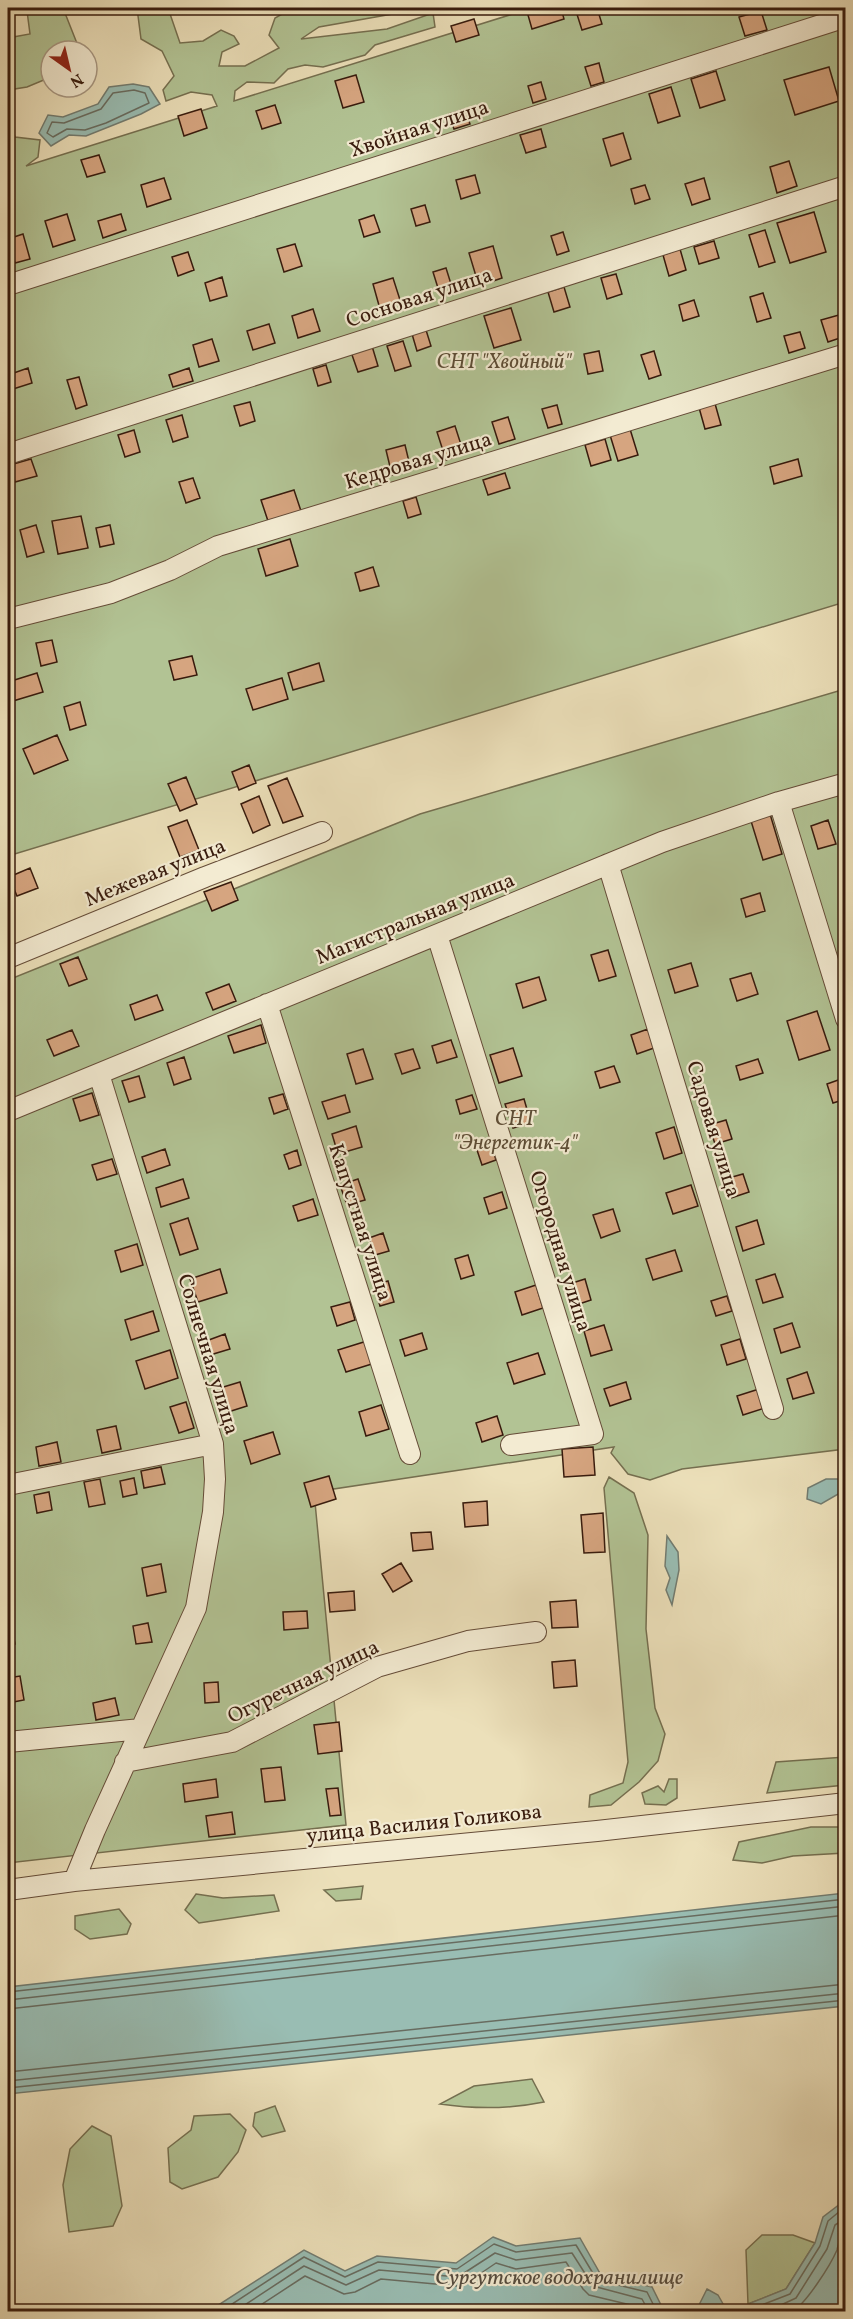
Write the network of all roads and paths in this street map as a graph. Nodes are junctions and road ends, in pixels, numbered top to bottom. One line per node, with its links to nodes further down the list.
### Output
1 (846, 17): 3 (street, Хвойная улица)
2 (846, 186): 5 (street, Сосновая улица)
3 (8, 285)
4 (846, 354): 6 (street, Кедровая улица)
5 (8, 454)
6 (8, 619)
7 (846, 783): 8 (street, Магистральная улица)
8 (779, 802): 10 (street, Магистральная улица); 14 (street)
9 (322, 832): 12 (street, Межевая улица)
10 (608, 864): 11 (street, Магистральная улица); 17 (street, Садовая улица)
11 (437, 935): 13 (street, Магистральная улица); 19 (street, Огородная улица)
12 (8, 958)
13 (267, 1004): 15 (street, Магистральная улица); 20 (street, Капустная улица)
14 (846, 1019)
15 (99, 1074): 16 (street, Магистральная улица); 18 (street, Солнечная улица)
16 (8, 1111)
17 (773, 1409)
18 (213, 1444): 21 (street); 23 (street, Солнечная улица)
19 (511, 1445)
20 (410, 1454)
21 (8, 1485)
22 (536, 1632): 25 (street, Огуречная улица)
23 (141, 1729): 24 (street); 25 (street, Солнечная улица)
24 (8, 1742)
25 (125, 1762): 27 (street, Солнечная улица)
26 (846, 1803): 27 (street, улица Василия Голикова)
27 (74, 1881): 28 (street, улица Василия Голикова)
28 (8, 1890)

